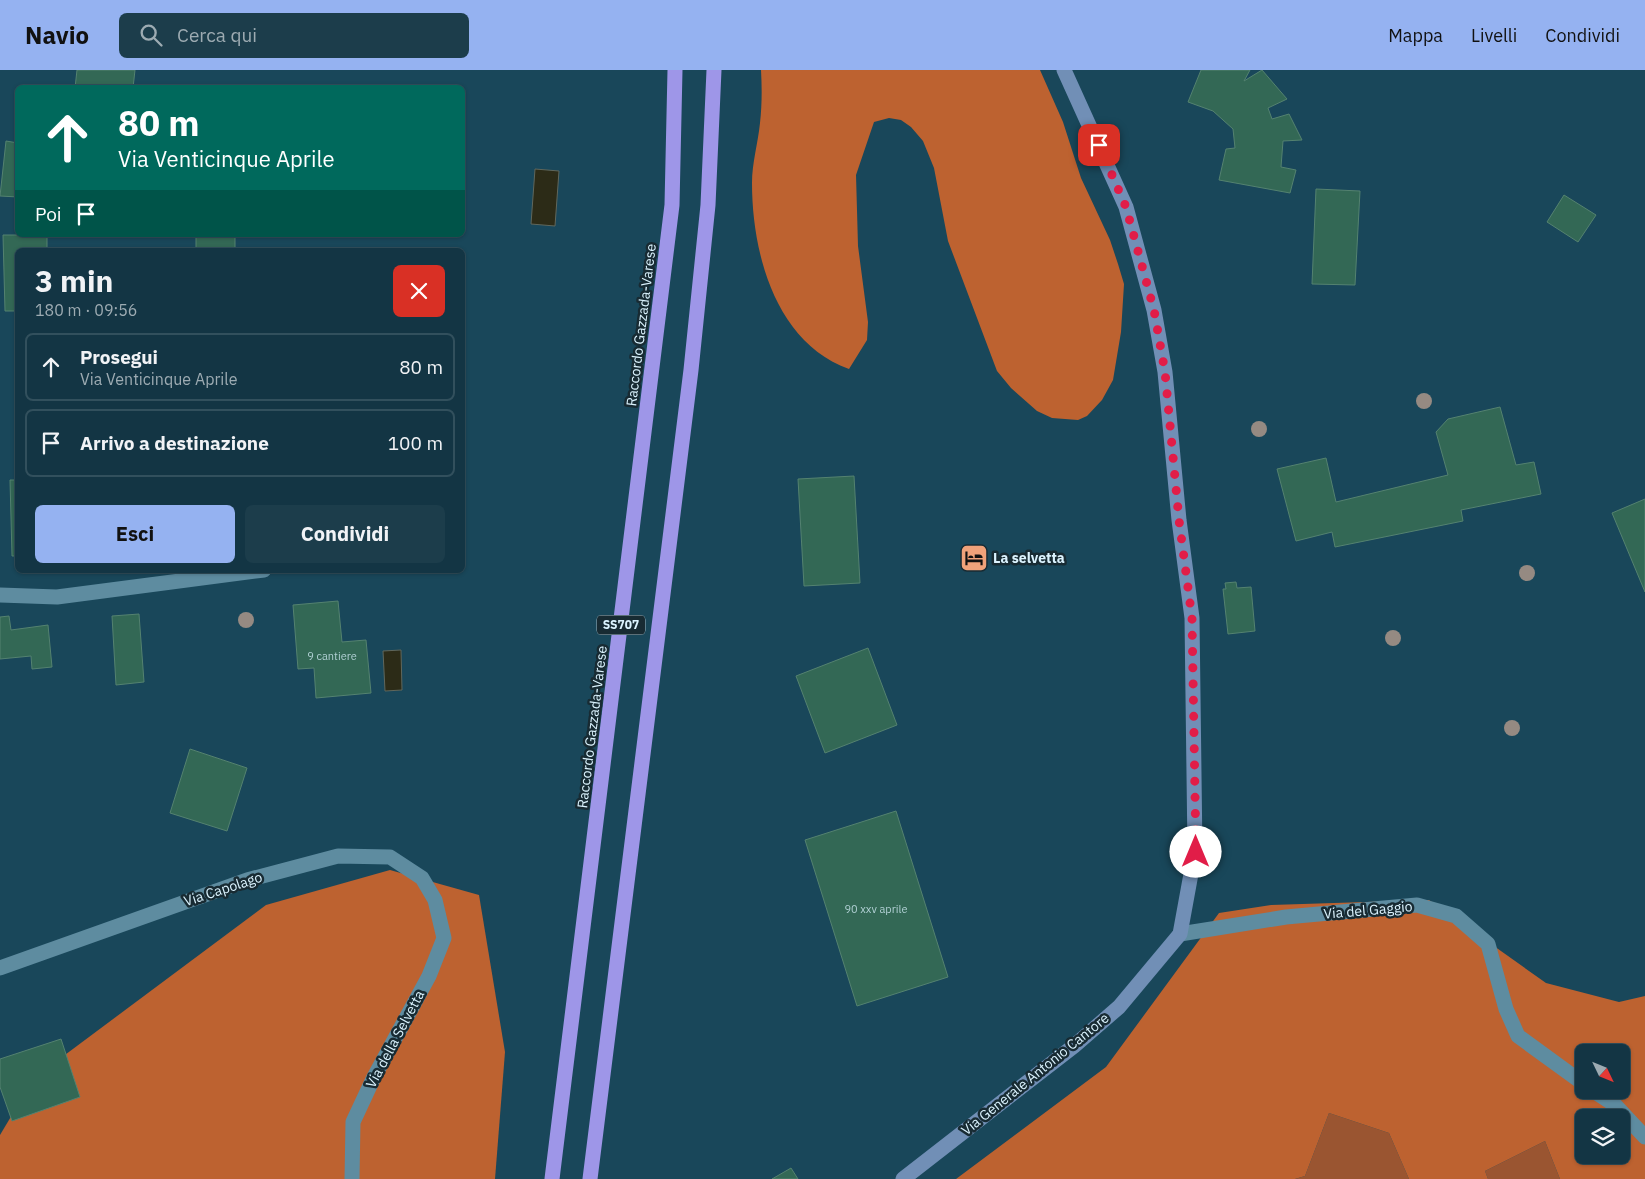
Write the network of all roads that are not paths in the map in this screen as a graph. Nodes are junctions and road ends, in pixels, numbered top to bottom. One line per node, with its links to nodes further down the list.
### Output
1 (675, 70): 13 (highway, Raccordo Gazzada-Varese / SS707)
2 (714, 70): 14 (highway, SS707)
3 (1064, 70): 7 (main road, Via Generale Antonio Cantore)
4 (242, 573): 5 (street)
5 (0, 595)
6 (436, 900): 8 (street, Via Capolago); 12 (street, Via della Selvetta)
7 (1180, 934): 9 (street, Via del Gaggio); 15 (main road, Via Generale Antonio Cantore)
8 (0, 968)
9 (1575, 1077)
10 (1605, 1099): 11 (street)
11 (1645, 1137)
12 (352, 1179)
13 (552, 1179)
14 (590, 1179)
15 (903, 1179)

